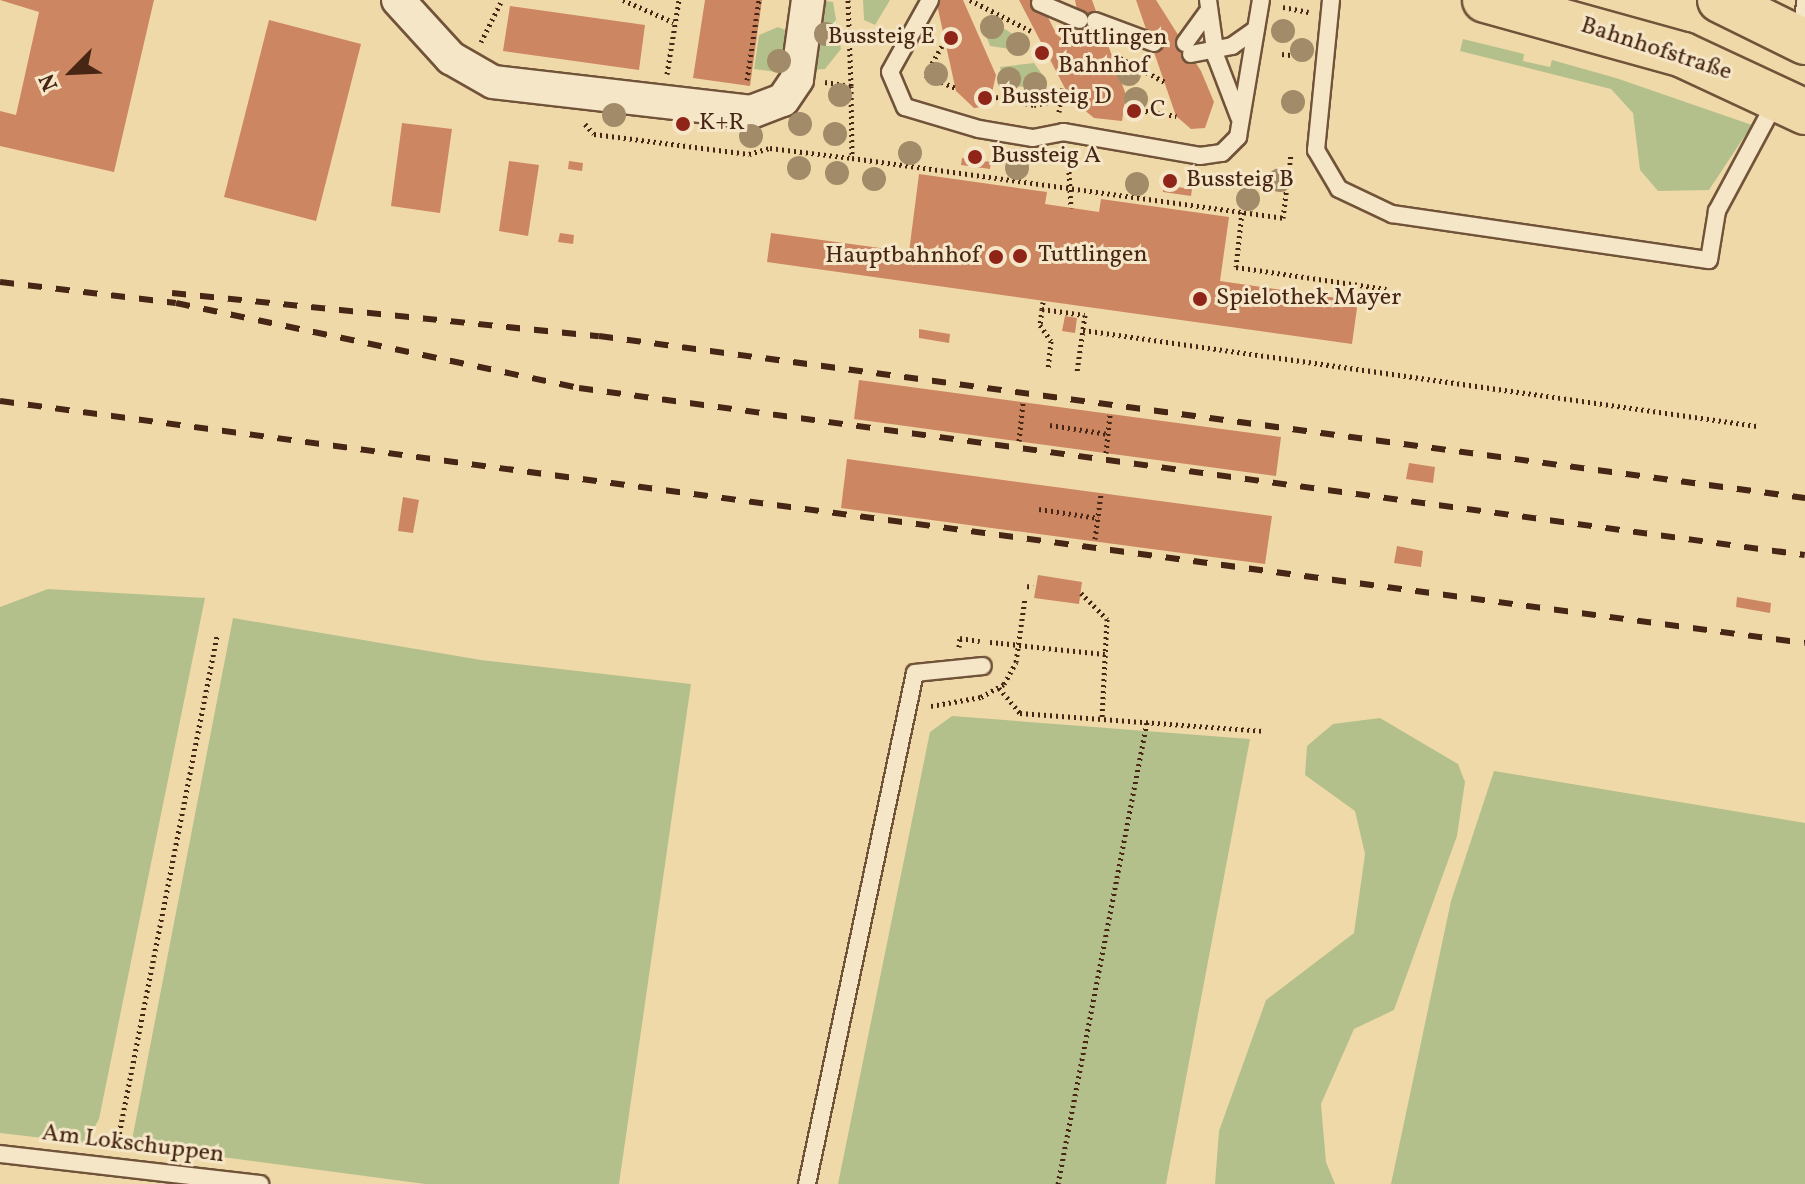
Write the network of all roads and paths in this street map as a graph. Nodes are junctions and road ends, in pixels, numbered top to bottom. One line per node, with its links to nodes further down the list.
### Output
1 (398, 0): 24 (street)
2 (502, 0): 24 (path)
3 (623, 0): 16 (path)
4 (679, 0): 16 (path)
5 (759, 0): 33 (path)
6 (808, 0): 33 (street)
7 (930, 0): 35 (lane)
8 (1331, 0): 30 (lane)
9 (1485, 0): 30 (main road, Bahnhofstraße)
10 (1720, 0): 18 (main road)
11 (972, 2): 14 (path); 17 (path)
12 (1040, 3): 19 (lane)
13 (1208, 3): 15 (lane); 35 (lane)
14 (967, 8)
15 (1260, 9): 35 (lane)
16 (673, 22): 31 (path)
17 (1031, 31)
18 (1804, 31): 30 (main road)
19 (1154, 43)
20 (942, 46): 26 (path)
21 (1108, 52): 25 (path)
22 (1282, 54): 23 (path)
23 (1305, 57)
24 (466, 69): 27 (street)
25 (1165, 82)
26 (955, 88)
27 (550, 90): 31 (street); 36 (path)
28 (996, 97): 29 (path)
29 (1070, 98)
30 (1792, 104)
31 (663, 105): 33 (street)
32 (1128, 108): 34 (path)
33 (742, 112)
34 (1176, 116)
35 (1241, 127)
36 (852, 158)
37 (1074, 189): 38 (path)
38 (1071, 208)
39 (1242, 212): 40 (path)
40 (1386, 289)
41 (1043, 302): 42 (path)
42 (1042, 309): 43 (path); 44 (path)
43 (1083, 330): 45 (path); 49 (path)
44 (1048, 369)
45 (1077, 372)
46 (1023, 402): 51 (path)
47 (1110, 414): 50 (path)
48 (1050, 425): 50 (path)
49 (1757, 426)
50 (1108, 434): 52 (path)
51 (1019, 441)
52 (1106, 453)
53 (1101, 494): 55 (path)
54 (1039, 509): 55 (path)
55 (1098, 518): 56 (path)
56 (1095, 539)
57 (1081, 593): 60 (path)
58 (217, 636): 67 (path)
59 (1001, 643): 60 (path, bridge)
60 (1105, 654): 63 (path)
61 (983, 666): 69 (lane)
62 (999, 688): 63 (path)
63 (1102, 718): 64 (path)
64 (1147, 721): 65 (path); 70 (path)
65 (1263, 731)
66 (0, 1154): 67 (lane, Am Lokschuppen)
67 (112, 1168): 68 (lane, Am Lokschuppen)
68 (260, 1184)
69 (807, 1184)
70 (1058, 1184)

